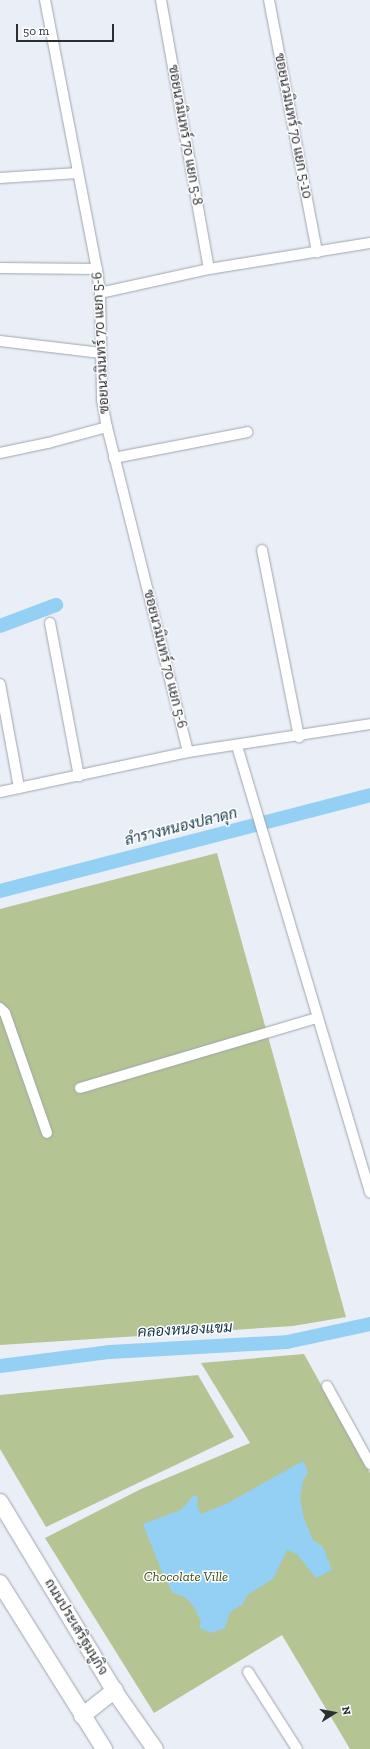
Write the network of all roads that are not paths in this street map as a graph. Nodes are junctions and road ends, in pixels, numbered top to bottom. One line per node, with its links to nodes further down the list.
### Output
1 (45, 0): 4 (street, ซอยนวมินทร์ 70 แยก 5-6)
2 (161, 0): 10 (street, ซอยนวมินทร์ 70 แยก 5-8)
3 (269, 0): 7 (street, ซอยนวมินทร์ 70 แยก 5-10)
4 (78, 173): 5 (street); 9 (street, ซอยนวมินทร์ 70 แยก 5-6)
5 (0, 178)
6 (370, 243): 7 (street)
7 (317, 252): 10 (street)
8 (0, 268): 9 (street)
9 (97, 268): 11 (street, ซอยนวมินทร์ 70 แยก 5-6)
10 (209, 269): 11 (street)
11 (100, 293): 13 (street, ซอยนวมินทร์ 70 แยก 5-6)
12 (0, 341): 13 (street)
13 (102, 353): 14 (street, ซอยนวมินทร์ 70 แยก 5-6)
14 (107, 427): 16 (street); 17 (street, ซอยนวมินทร์ 70 แยก 5-6)
15 (248, 432): 17 (street)
16 (0, 453)
17 (114, 458): 24 (street, ซอยนวมินทร์ 70 แยก 5-6)
18 (262, 550): 22 (street)
19 (50, 623): 25 (street)
20 (0, 684): 26 (street)
21 (370, 724): 22 (street)
22 (298, 737): 23 (street)
23 (237, 746): 24 (street); 29 (street)
24 (188, 752): 25 (street)
25 (79, 776): 26 (street)
26 (19, 788): 27 (street)
27 (0, 792)
28 (0, 1008): 31 (street)
29 (317, 1018): 30 (street); 32 (street)
30 (80, 1088)
31 (47, 1133)
32 (369, 1190)
33 (327, 1386): 34 (street)
34 (370, 1464)
35 (0, 1502): 38 (main road, ถนนประเสริฐมนูกิจ)
36 (0, 1583): 39 (main road)
37 (248, 1672): 42 (street)
38 (115, 1690): 39 (main road); 41 (main road, ถนนประเสริฐมนูกิจ)
39 (82, 1716): 40 (main road)
40 (104, 1749)
41 (155, 1749)
42 (297, 1749)

